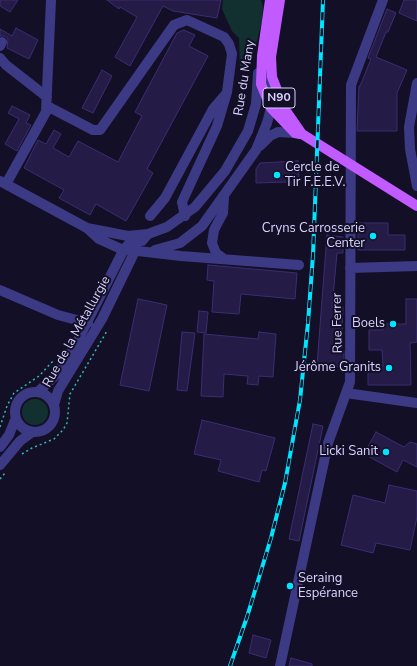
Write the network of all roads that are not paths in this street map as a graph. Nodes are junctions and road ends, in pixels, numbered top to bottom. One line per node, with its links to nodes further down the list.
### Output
1 (51, 0): 9 (street)
2 (270, 0): 5 (main road, Rue du Many / N90)
3 (280, 0): 5 (main road, Rue du Many / N90)
4 (383, 0): 27 (street, Rue Ferrer)
5 (266, 57): 10 (street); 11 (main road, N90); 18 (street, Rue du Many)
6 (0, 58): 9 (street)
7 (417, 83): 14 (street)
8 (227, 92): 9 (street); 17 (street); 18 (street)
9 (47, 102): 13 (street)
10 (271, 108): 11 (main road, N90); 12 (street)
11 (299, 133): 12 (street); 16 (main road, N90)
12 (256, 150): 15 (street)
13 (3, 182): 19 (street)
14 (417, 186)
15 (224, 197): 23 (street); 24 (street)
16 (417, 206)
17 (150, 216)
18 (185, 216): 20 (street, Rue du Many)
19 (87, 228): 20 (street); 21 (street)
20 (148, 234): 21 (street)
21 (124, 249): 22 (street); 29 (street, Rue de la Métallurgie)
22 (135, 251): 23 (street); 33 (street, Rue de la Métallurgie)
23 (149, 251): 24 (street)
24 (224, 259): 25 (street)
25 (299, 266)
26 (417, 266): 27 (street)
27 (350, 268): 31 (street, Rue Ferrer)
28 (0, 290): 29 (street)
29 (88, 323): 30 (street, Rue de la Métallurgie)
30 (38, 392): 33 (street, Rue de la Métallurgie); 34 (street, Rue de la Métallurgie)
31 (346, 393): 32 (street); 38 (street, Rue Ferrer)
32 (417, 402)
33 (54, 405): 35 (street, Rue de la Métallurgie)
34 (16, 420): 35 (street); 36 (street, Rue de la Métallurgie)
35 (31, 433): 37 (street, Rue de la Métallurgie)
36 (0, 447)
37 (5, 467)
38 (280, 666)

